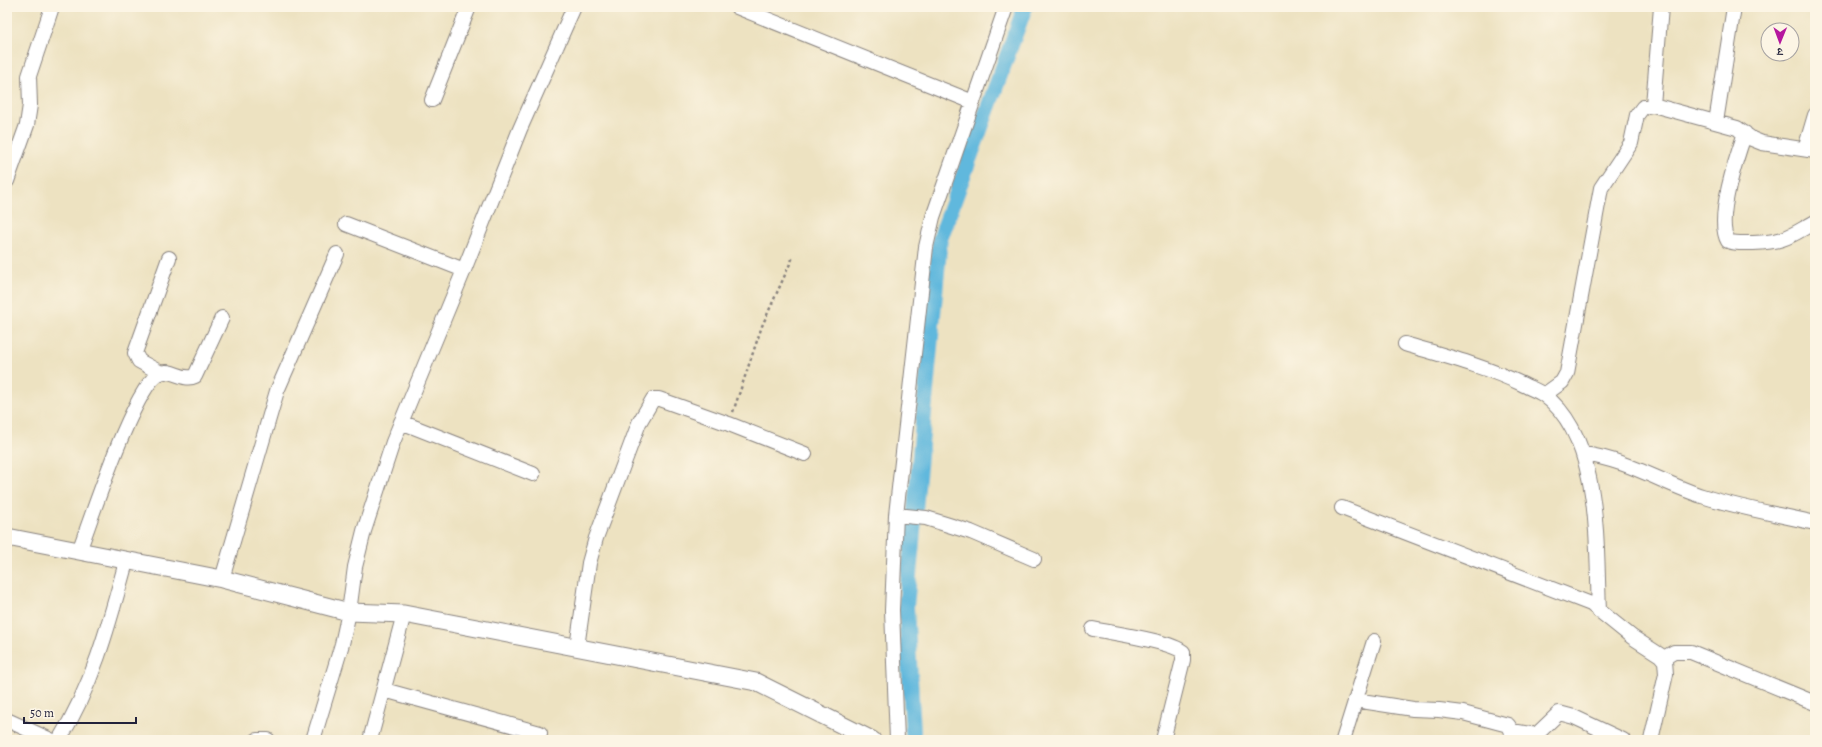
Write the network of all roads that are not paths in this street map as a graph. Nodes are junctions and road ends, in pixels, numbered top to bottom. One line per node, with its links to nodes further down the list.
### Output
1 (52, 7): 15 (street)
2 (469, 7): 8 (street)
3 (574, 7): 20 (street)
4 (737, 7): 9 (street)
5 (1006, 7): 9 (street)
6 (1661, 7): 10 (street)
7 (1734, 7): 12 (street)
8 (432, 100)
9 (973, 102): 30 (street)
10 (1653, 105): 12 (street); 24 (street)
11 (1815, 115): 14 (street)
12 (1716, 122): 13 (street)
13 (1745, 133): 14 (street); 16 (street)
14 (1810, 150)
15 (7, 181)
16 (1815, 222)
17 (346, 224): 20 (street)
18 (337, 254): 36 (street)
19 (169, 258): 23 (street)
20 (464, 270): 25 (street)
21 (222, 318): 23 (street)
22 (1405, 344): 24 (street)
23 (161, 372): 33 (street)
24 (1544, 395): 27 (street)
25 (401, 422): 28 (street); 38 (street)
26 (805, 454): 42 (street)
27 (1583, 454): 31 (street); 37 (street)
28 (533, 474)
29 (1342, 508): 37 (street)
30 (899, 515): 34 (street); 57 (street)
31 (1815, 523)
32 (7, 537): 33 (street)
33 (79, 551): 35 (street)
34 (1034, 559)
35 (126, 562): 36 (street); 51 (street)
36 (222, 579): 38 (street)
37 (1599, 611): 43 (street)
38 (349, 612): 39 (street); 54 (street)
39 (404, 614): 42 (street); 44 (street)
40 (1093, 629): 58 (street)
41 (1374, 641): 45 (street)
42 (577, 647): 56 (street)
43 (1664, 658): 46 (street); 61 (street)
44 (384, 690): 48 (street); 55 (street)
45 (1355, 700): 49 (street); 59 (street)
46 (1815, 703)
47 (7, 720): 50 (street)
48 (540, 733)
49 (1512, 735): 60 (street)
50 (50, 740)
51 (59, 740)
52 (257, 740): 53 (street)
53 (268, 740)
54 (313, 740)
55 (370, 740)
56 (872, 740)
57 (897, 740)
58 (1163, 740)
59 (1343, 740)
60 (1622, 740)
61 (1651, 740)

